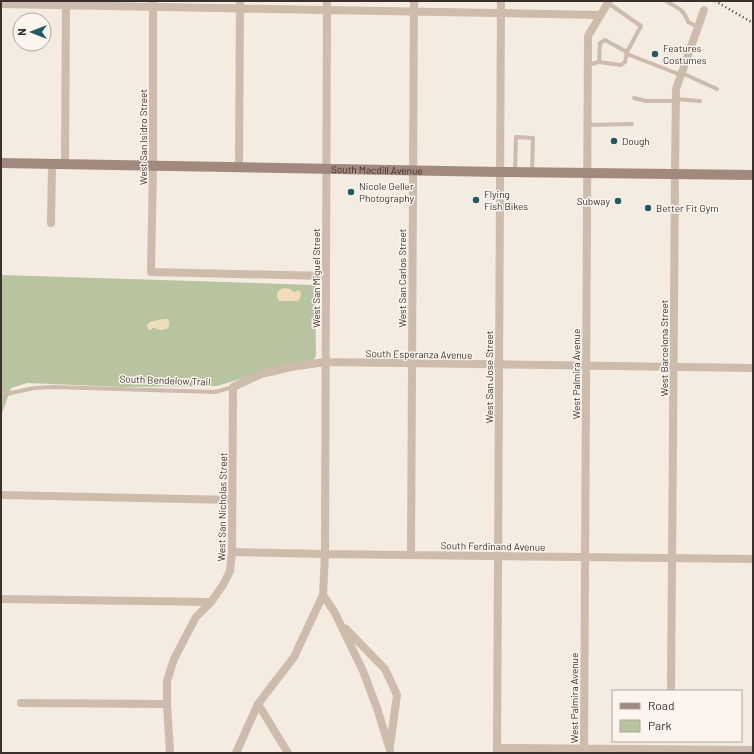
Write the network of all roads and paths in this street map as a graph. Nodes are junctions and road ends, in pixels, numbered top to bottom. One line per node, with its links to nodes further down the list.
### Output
1 (327, 1): 10 (street, West San Miguel Street)
2 (414, 1): 12 (street, West San Carlos Street)
3 (501, 1): 13 (street, West San Jose Street)
4 (666, 1): 15 (lane)
5 (608, 2): 14 (street, West Palmira Avenue); 16 (lane)
6 (66, 3): 7 (street); 8 (street); 28 (street)
7 (1, 4)
8 (153, 4): 9 (street); 29 (street, West San Isidro Street)
9 (240, 5): 10 (street); 30 (street)
10 (327, 10): 12 (street); 31 (street, West San Miguel Street)
11 (704, 10): 15 (street, West Barcelona Street)
12 (414, 12): 13 (street); 32 (street, West San Carlos Street)
13 (501, 14): 14 (street); 33 (street, West San Jose Street)
14 (600, 15): 18 (street, West Palmira Avenue)
15 (698, 27): 19 (street, West Barcelona Street)
16 (627, 53): 17 (lane); 17 (lane); 19 (lane)
17 (599, 62): 18 (lane)
18 (588, 65): 25 (street, West Palmira Avenue)
19 (682, 74): 20 (lane); 22 (street, West Barcelona Street)
20 (717, 89)
21 (634, 98): 22 (lane)
22 (676, 100): 23 (lane); 37 (street, West Barcelona Street)
23 (700, 101)
24 (632, 124): 25 (lane)
25 (588, 125): 36 (street, West Palmira Avenue)
26 (1, 163): 27 (street, South Macdill Avenue)
27 (52, 164): 28 (street, South Macdill Avenue); 39 (street)
28 (65, 164): 29 (street, South Macdill Avenue)
29 (153, 165): 30 (street, South Macdill Avenue); 40 (street, West San Isidro Street)
30 (239, 167): 31 (street, South Macdill Avenue)
31 (326, 169): 32 (street, South Macdill Avenue); 40 (street, West San Miguel Street)
32 (413, 170): 33 (street, South Macdill Avenue); 42 (street, West San Carlos Street)
33 (500, 172): 34 (street, South Macdill Avenue); 43 (street, West San Jose Street)
34 (515, 172): 35 (street, South Macdill Avenue); 35 (lane)
35 (532, 173): 36 (street, South Macdill Avenue)
36 (587, 173): 37 (street, South Macdill Avenue); 44 (street, West Palmira Avenue)
37 (674, 174): 38 (street, South Macdill Avenue); 45 (street, West Barcelona Street)
38 (753, 175)
39 (51, 223)
40 (326, 276): 41 (street, West San Miguel Street)
41 (325, 362): 42 (street, South Esperanza Avenue); 47 (street, South Bendelow Trail); 52 (street, West San Miguel Street)
42 (412, 364): 43 (street, South Esperanza Avenue); 53 (street, West San Carlos Street)
43 (499, 365): 44 (street, South Esperanza Avenue); 54 (street, West San Jose Street)
44 (586, 366): 45 (street, South Esperanza Avenue); 55 (street, West Palmira Avenue)
45 (674, 367): 46 (street, South Esperanza Avenue); 56 (street, West Barcelona Street)
46 (753, 368)
47 (233, 387): 48 (lane, South Bendelow Trail); 50 (street, West San Nicholas Street)
48 (1, 393)
49 (1, 495): 50 (street)
50 (232, 500): 51 (street, West San Nicholas Street)
51 (232, 552): 52 (street, South Ferdinand Avenue); 60 (street, West San Nicholas Street)
52 (325, 554): 53 (street, South Ferdinand Avenue); 58 (street, West San Miguel Street)
53 (411, 555): 54 (street, South Ferdinand Avenue)
54 (498, 556): 55 (street, South Ferdinand Avenue); 67 (street, West San Jose Street)
55 (585, 558): 56 (street, South Ferdinand Avenue); 69 (street, West Palmira Avenue)
56 (672, 559): 57 (street, South Ferdinand Avenue); 62 (street, West Barcelona Street)
57 (753, 559)
58 (323, 595): 61 (street); 65 (street)
59 (1, 599): 60 (street)
60 (211, 602): 64 (street, West San Nicholas Street)
61 (340, 623): 70 (street); 70 (street)
62 (671, 690)
63 (21, 703): 64 (street)
64 (167, 704): 71 (street, West San Nicholas Street)
65 (258, 704): 72 (street); 73 (street)
66 (670, 748): 68 (street); 69 (street)
67 (497, 750): 69 (street)
68 (753, 750)
69 (584, 751)
70 (390, 752)
71 (170, 753)
72 (236, 753)
73 (288, 753)

